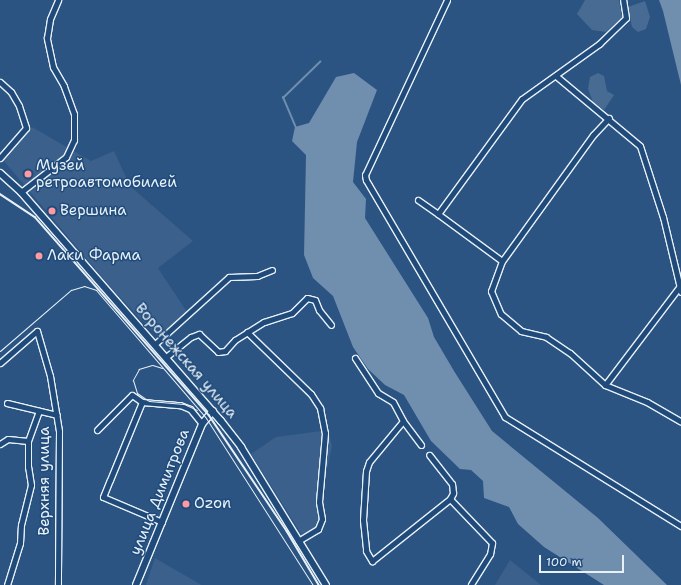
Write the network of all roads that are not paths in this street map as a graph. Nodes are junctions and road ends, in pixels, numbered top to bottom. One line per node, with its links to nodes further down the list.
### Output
1 (58, 0): 9 (street)
2 (447, 0): 37 (street)
3 (623, 0): 4 (street)
4 (556, 76): 6 (street); 11 (street)
5 (0, 82): 7 (street)
6 (609, 118): 12 (street); 14 (street)
7 (0, 158)
8 (0, 173): 9 (street, Воронежская улица)
9 (21, 192): 17 (street, Воронежская улица)
10 (418, 200): 11 (street)
11 (438, 214): 12 (street)
12 (502, 261): 21 (street)
13 (272, 270): 17 (street)
14 (680, 289): 21 (street)
15 (331, 325): 16 (street)
16 (247, 332): 18 (street); 38 (street)
17 (154, 344): 18 (street, Воронежская улица)
18 (166, 357): 25 (street, Воронежская улица)
19 (355, 358): 27 (street)
20 (0, 363): 26 (street, Верхняя улица)
21 (605, 385): 28 (street)
22 (142, 402): 29 (street); 30 (street); 36 (street)
23 (7, 403): 24 (street)
24 (39, 411): 26 (street); 31 (street)
25 (213, 411): 29 (street, улица Димитрова); 38 (street, Воронежская улица)
26 (56, 415): 40 (street, Верхняя улица)
27 (403, 421): 33 (street); 35 (street)
28 (681, 422)
29 (202, 424): 36 (street, улица Димитрова)
30 (97, 430)
31 (28, 441): 32 (street); 39 (street)
32 (0, 444)
33 (421, 445)
34 (429, 455): 35 (street)
35 (450, 499): 43 (street)
36 (162, 522): 41 (street, улица Димитрова)
37 (681, 526)
38 (298, 541): 42 (street, Воронежская улица)
39 (7, 585)
40 (58, 585)
41 (136, 585)
42 (326, 585)
43 (471, 585)

